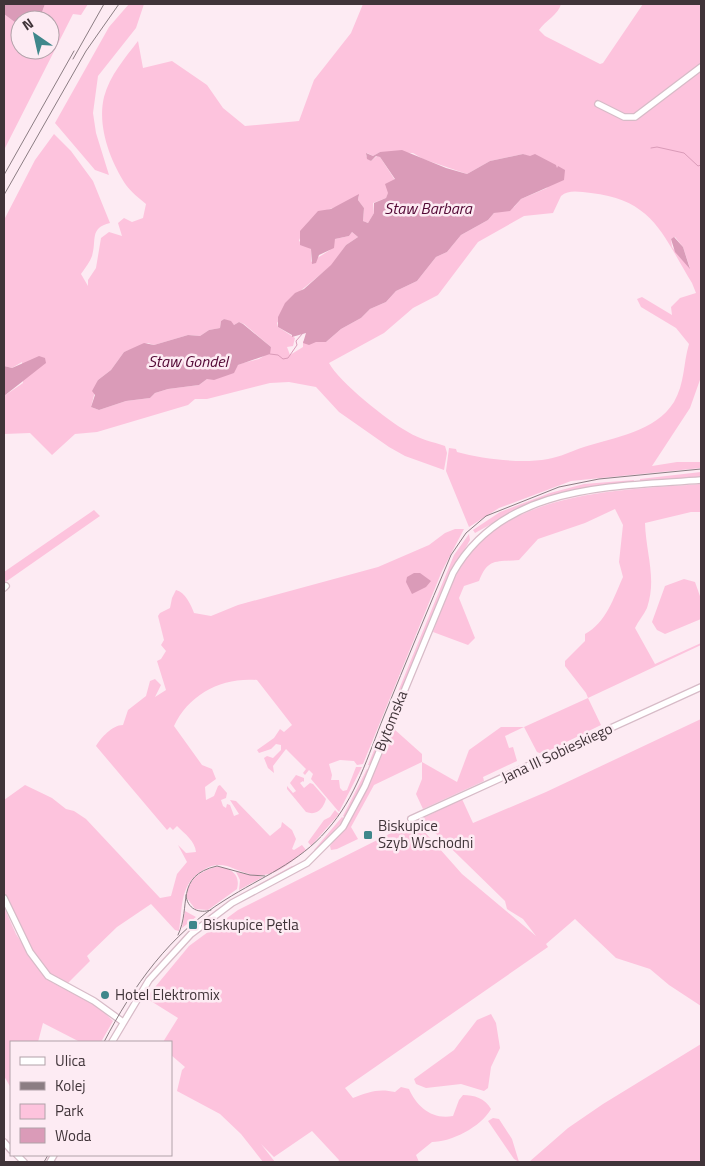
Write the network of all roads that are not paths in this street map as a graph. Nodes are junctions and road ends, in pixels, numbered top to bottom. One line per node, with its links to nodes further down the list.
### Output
1 (701, 67): 2 (street)
2 (598, 104)
3 (701, 480): 7 (street, Bytomska)
4 (701, 686): 5 (street, Jana III Sobieskiego)
5 (411, 819)
6 (4, 898): 7 (street)
7 (123, 1022): 8 (street, Bytomska)
8 (113, 1041)

